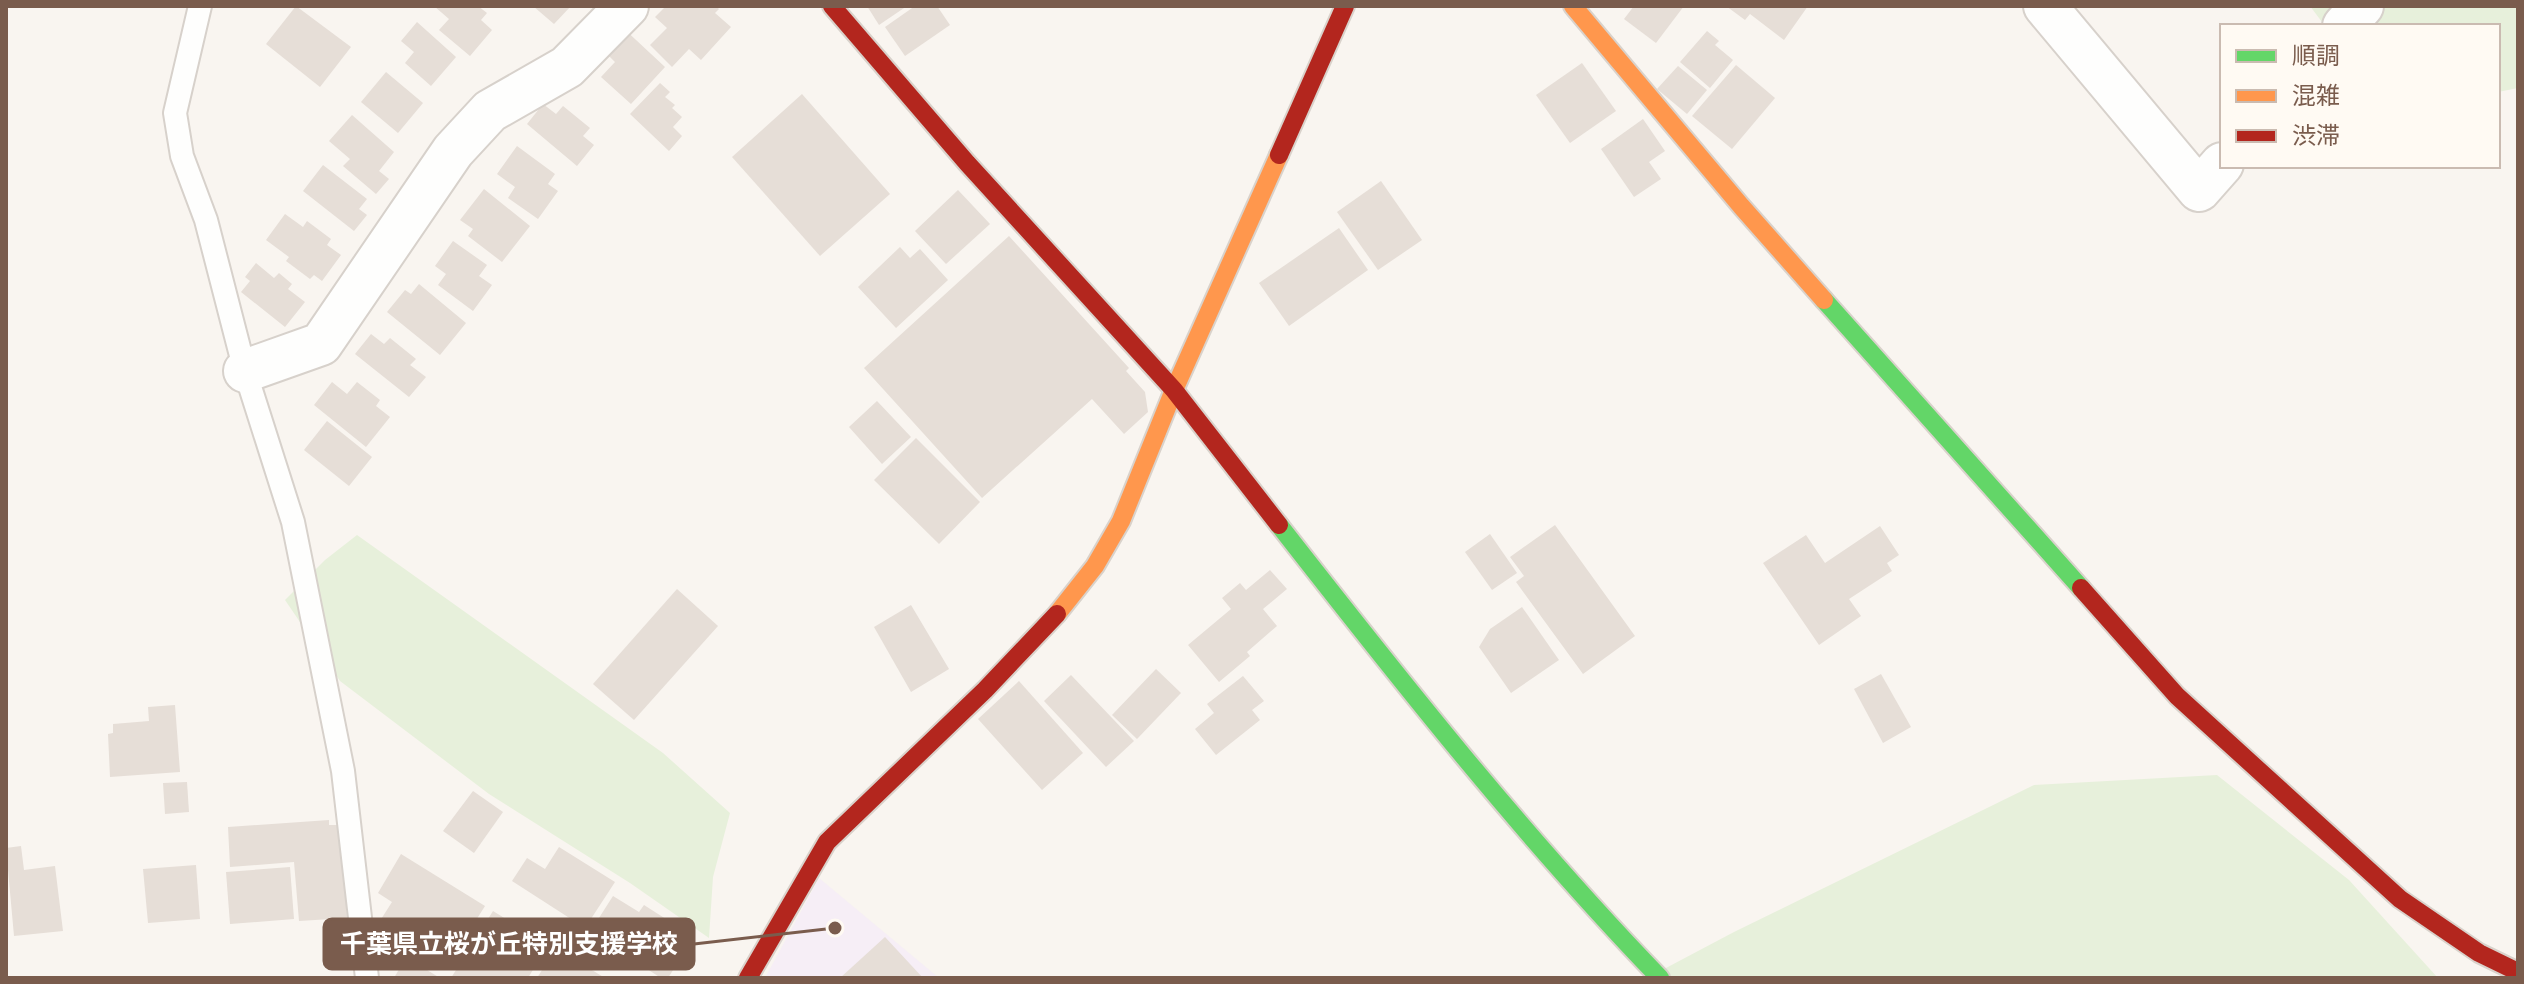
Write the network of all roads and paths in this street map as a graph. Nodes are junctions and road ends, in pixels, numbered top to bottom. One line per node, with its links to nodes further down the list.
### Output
1 (200, 6): 10 (lane)
2 (627, 6): 10 (street)
3 (832, 6): 11 (street)
4 (1345, 6): 11 (street)
5 (1573, 6): 12 (street)
6 (2045, 6): 9 (street)
7 (2362, 6): 8 (street)
8 (2346, 24)
9 (2220, 166)
10 (245, 371): 13 (lane)
11 (1174, 390): 14 (street); 15 (street)
12 (2518, 972)
13 (367, 978)
14 (748, 978)
15 (1660, 978)

